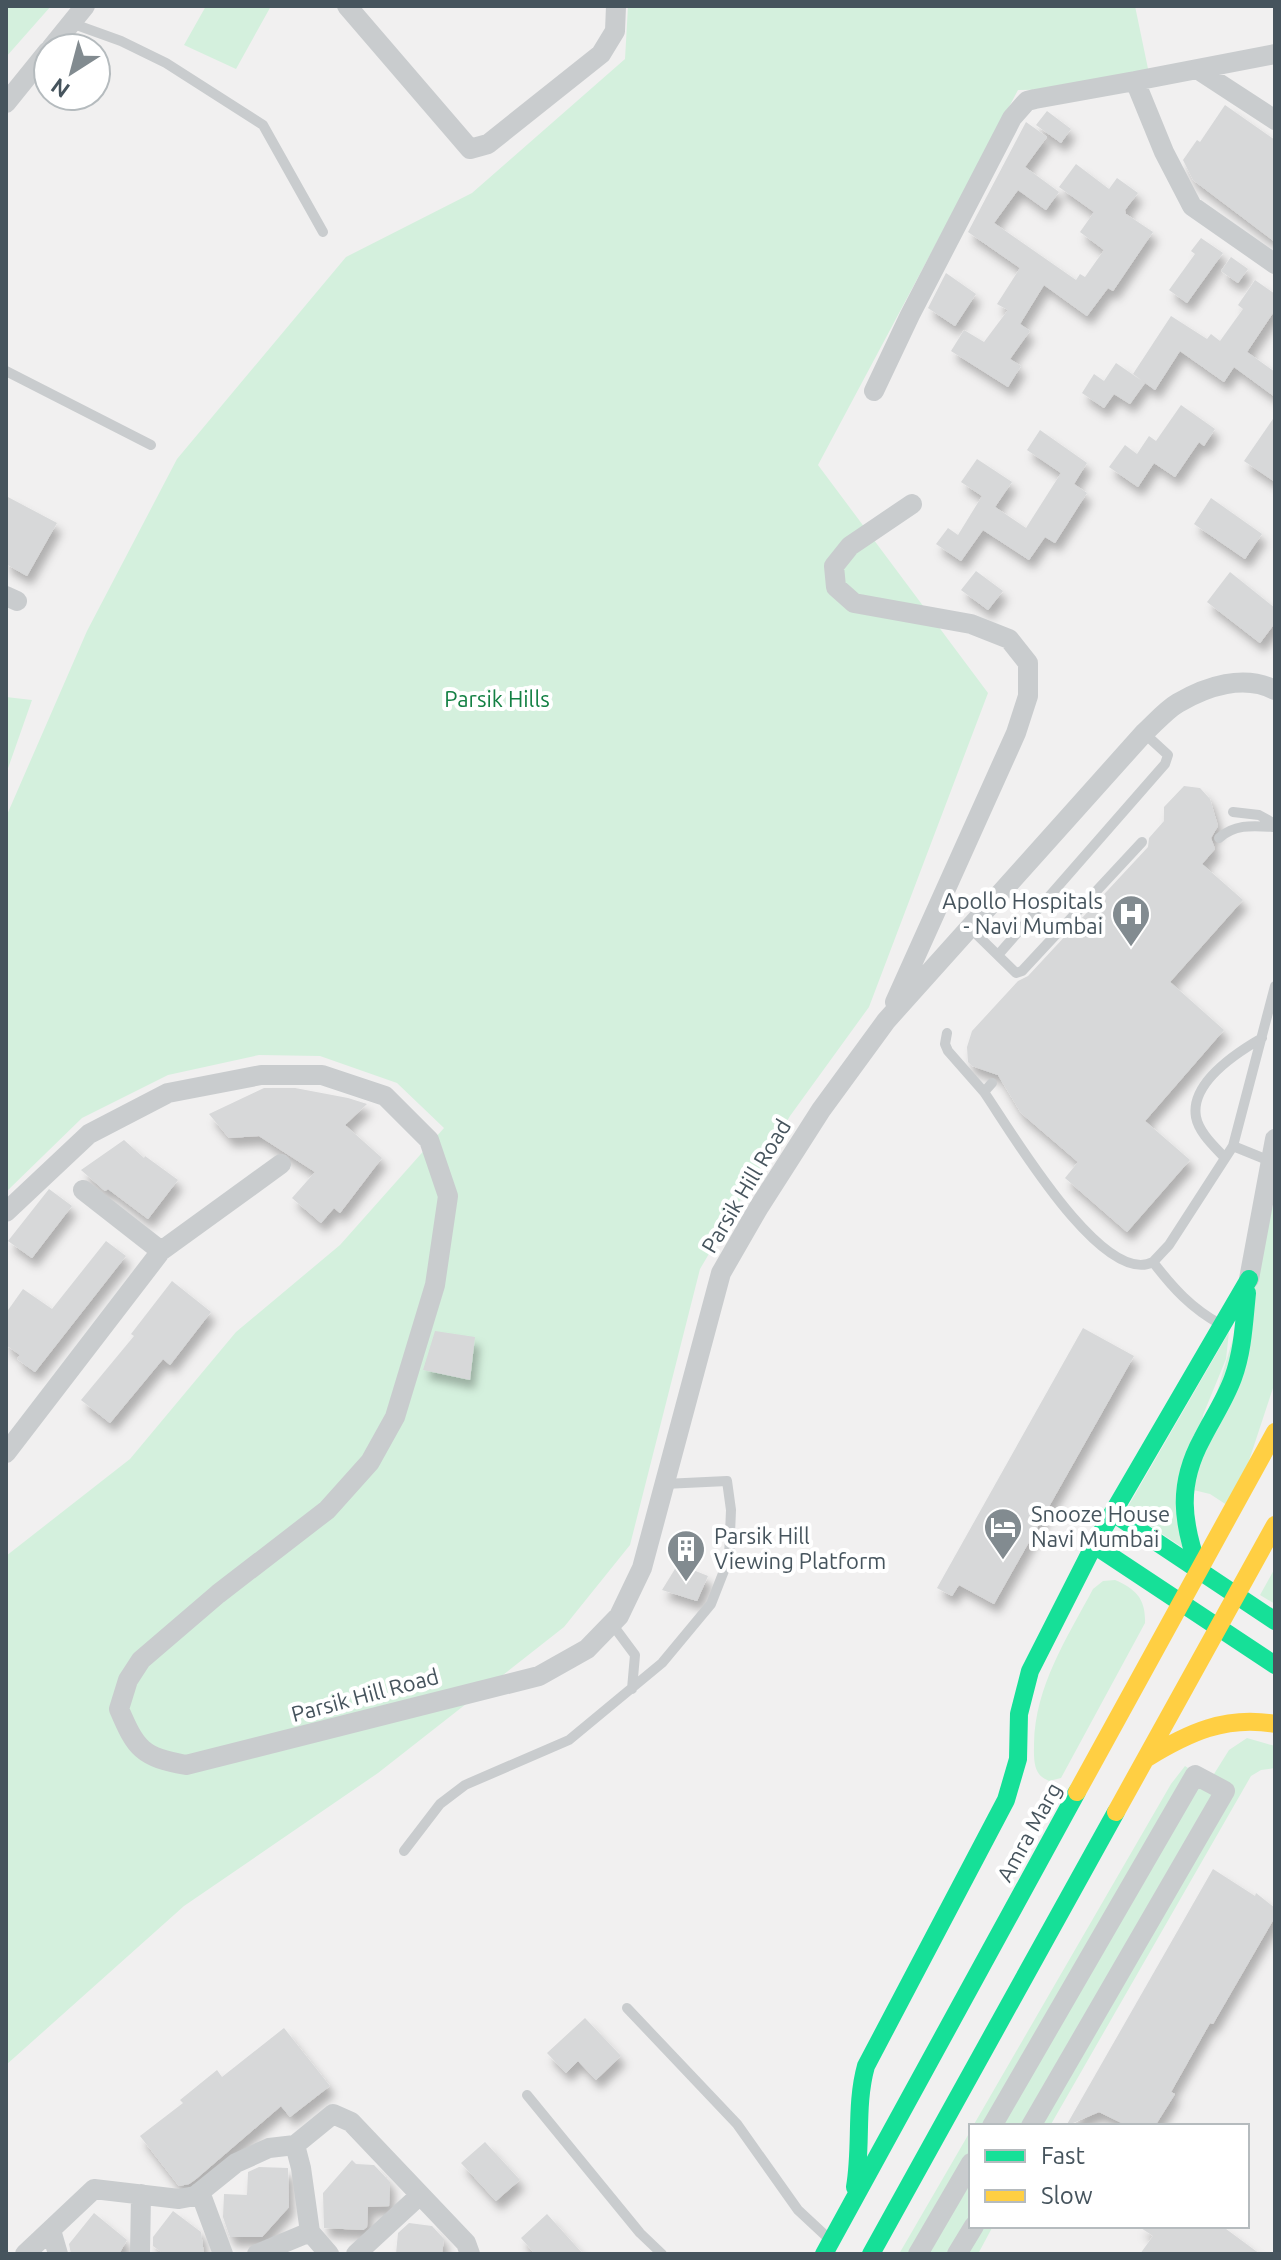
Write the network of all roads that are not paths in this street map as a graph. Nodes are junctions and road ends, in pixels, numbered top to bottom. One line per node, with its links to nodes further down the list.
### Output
1 (85, 6): 4 (street)
2 (347, 6): 3 (street)
3 (616, 6)
4 (71, 23): 5 (street); 12 (lane)
5 (64, 32)
6 (1275, 54): 7 (street)
7 (1197, 69): 9 (street); 11 (street)
8 (32, 71): 10 (street)
9 (1135, 81): 13 (street); 15 (street)
10 (6, 103)
11 (1275, 120)
12 (323, 232)
13 (1275, 264)
14 (6, 371): 16 (lane)
15 (874, 391)
16 (151, 445)
17 (912, 504): 27 (street)
18 (1275, 690): 19 (street, Parsik Hill Road)
19 (1144, 733): 24 (street, Parsik Hill Road); 25 (lane)
20 (1233, 812): 21 (lane)
21 (1275, 825): 22 (lane)
22 (1219, 838)
23 (1142, 842): 25 (lane)
24 (970, 928): 25 (lane); 27 (street, Parsik Hill Road)
25 (998, 955)
26 (1275, 986): 29 (lane)
27 (886, 1021): 45 (street, Parsik Hill Road)
28 (947, 1033): 31 (lane)
29 (1262, 1038): 33 (lane); 34 (lane)
30 (992, 1083): 31 (lane)
31 (984, 1092): 40 (lane)
32 (1275, 1139): 35 (street)
33 (1233, 1146): 34 (lane); 35 (lane)
34 (1225, 1158): 40 (lane)
35 (1270, 1161): 41 (street)
36 (281, 1164): 39 (street)
37 (83, 1190): 39 (street)
38 (6, 1212): 53 (street, Parsik Hill Road)
39 (161, 1251): 44 (street)
40 (1153, 1262): 42 (lane)
41 (1249, 1279): 46 (main road); 49 (main road)
42 (1222, 1325)
43 (1275, 1432): 49 (main road, Amra Marg)
44 (6, 1453)
45 (664, 1484): 53 (street, Parsik Hill Road); 56 (lane)
46 (1113, 1513): 48 (main road); 49 (main road)
47 (1275, 1525): 50 (main road)
48 (1094, 1545): 51 (main road); 69 (main road)
49 (1199, 1570): 50 (main road); 51 (main road, Amra Marg)
50 (1236, 1595): 52 (main road); 54 (main road)
51 (1181, 1603): 54 (main road); 69 (main road, Amra Marg)
52 (1275, 1621)
53 (612, 1624): 56 (lane)
54 (1218, 1627): 55 (main road); 58 (main road)
55 (1275, 1665)
56 (632, 1689): 59 (lane)
57 (1275, 1724): 58 (main road)
58 (1147, 1758): 83 (main road)
59 (404, 1851)
60 (627, 2008): 73 (lane)
61 (527, 2095): 82 (lane)
62 (993, 2124): 63 (street)
63 (1032, 2124)
64 (295, 2145): 66 (street); 68 (street); 72 (street)
65 (969, 2166): 84 (street)
66 (200, 2192): 67 (street); 77 (street)
67 (141, 2194): 71 (street); 76 (street)
68 (419, 2196): 80 (street); 81 (street)
69 (850, 2207): 73 (main road, Amra Marg)
70 (973, 2228): 85 (street)
71 (51, 2230): 74 (street); 75 (street)
72 (310, 2232): 78 (street); 79 (street)
73 (828, 2247)
74 (25, 2254)
75 (58, 2254)
76 (140, 2254)
77 (223, 2254)
78 (257, 2254)
79 (329, 2254)
80 (356, 2254)
81 (470, 2254)
82 (662, 2254)
83 (871, 2254)
84 (918, 2254)
85 (957, 2254)

